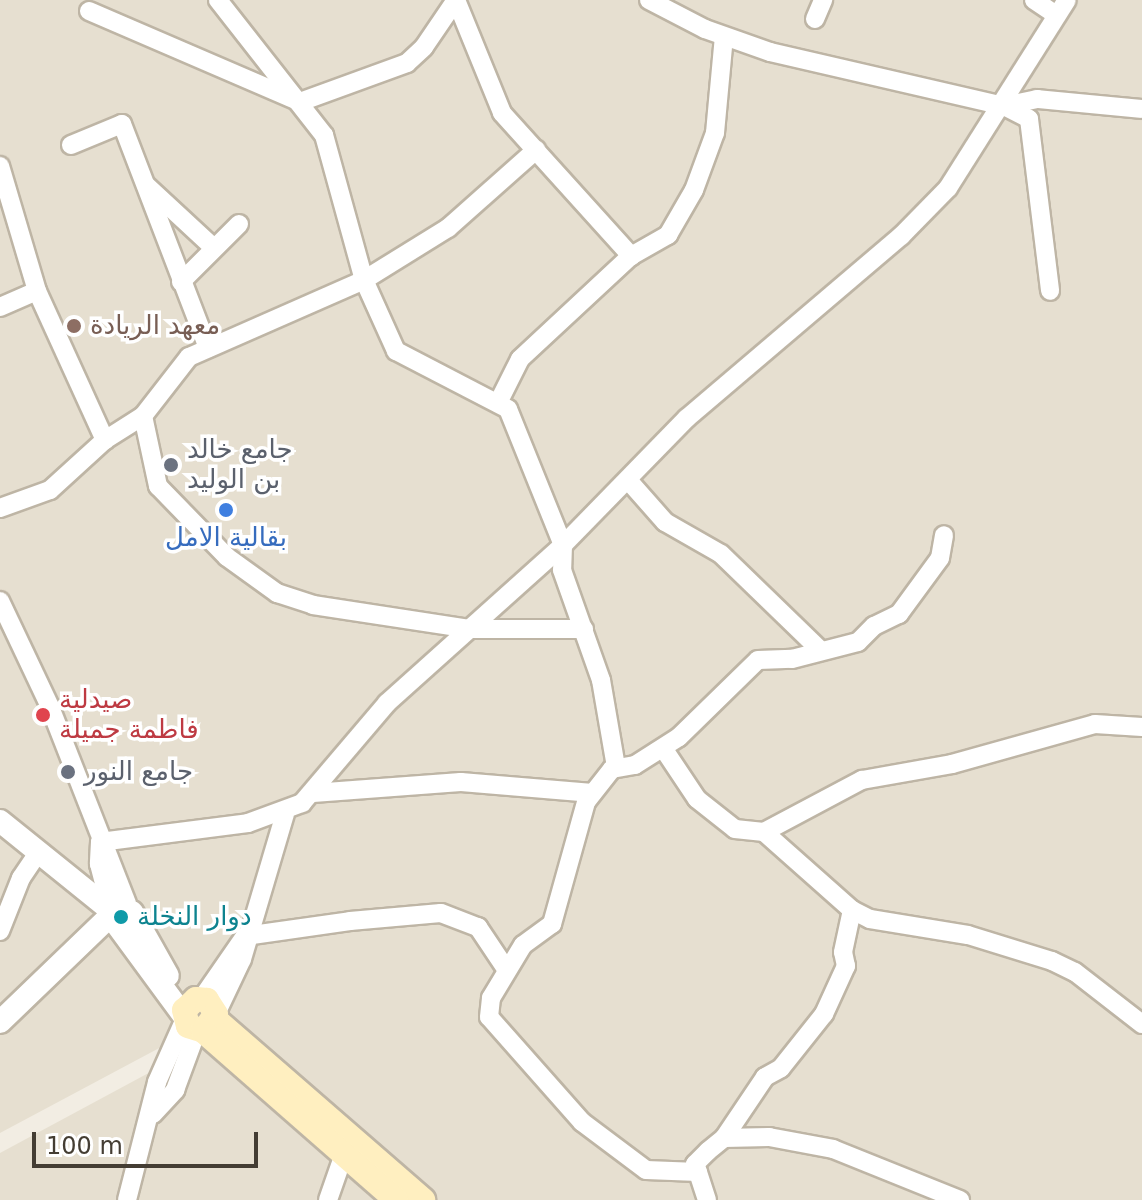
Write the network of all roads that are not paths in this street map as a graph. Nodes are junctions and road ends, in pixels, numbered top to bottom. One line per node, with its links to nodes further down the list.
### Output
1 (218, 0): 10 (street)
2 (456, 0): 10 (street); 14 (street)
3 (649, 0): 9 (street)
4 (823, 0): 8 (street)
5 (1034, 0): 6 (street)
6 (1061, 7): 11 (street)
7 (89, 11): 10 (street)
8 (815, 19)
9 (724, 36): 11 (street); 19 (street)
10 (300, 102): 20 (street)
11 (1004, 106): 12 (street); 23 (street); 29 (street)
12 (1142, 109)
13 (71, 145): 16 (street)
14 (536, 150): 19 (street); 20 (street)
15 (0, 166): 22 (street)
16 (147, 186): 18 (street); 21 (street)
17 (239, 224): 18 (street)
18 (214, 248): 21 (street)
19 (631, 256): 26 (street)
20 (364, 280): 25 (street); 26 (street)
21 (181, 282): 25 (street)
22 (37, 291): 24 (street); 28 (street)
23 (1050, 291)
24 (0, 307)
25 (208, 348): 27 (street)
26 (498, 403): 32 (street)
27 (143, 416): 28 (street); 34 (street)
28 (105, 440): 30 (street)
29 (628, 480): 32 (street); 36 (street)
30 (0, 508)
31 (944, 535): 36 (street)
32 (563, 545): 34 (street); 35 (street)
33 (0, 601): 45 (street)
34 (469, 629): 35 (street); 40 (street)
35 (584, 629): 39 (street)
36 (820, 650): 38 (street)
37 (1142, 727): 44 (street)
38 (663, 748): 39 (street); 44 (street)
39 (616, 767): 41 (street)
40 (313, 793): 41 (street); 42 (street)
41 (593, 793): 51 (street)
42 (285, 814): 45 (street); 50 (street)
43 (0, 821): 46 (street)
44 (764, 832): 47 (street)
45 (100, 842): 48 (street)
46 (37, 854): 48 (street); 49 (street)
47 (852, 910): 54 (street); 55 (street)
48 (117, 912): 52 (street); 53 (street)
49 (0, 931)
50 (245, 936): 51 (street); 52 (street)
51 (506, 969): 57 (street)
52 (199, 1016): 56 (main road); 58 (street); 61 (main road)
53 (2, 1017)
54 (1142, 1024)
55 (724, 1138): 57 (street); 63 (street)
56 (344, 1154): 59 (street); 60 (main road)
57 (698, 1172): 62 (street)
58 (127, 1200)
59 (328, 1200)
60 (396, 1200)
61 (423, 1200)
62 (707, 1200)
63 (960, 1200)

